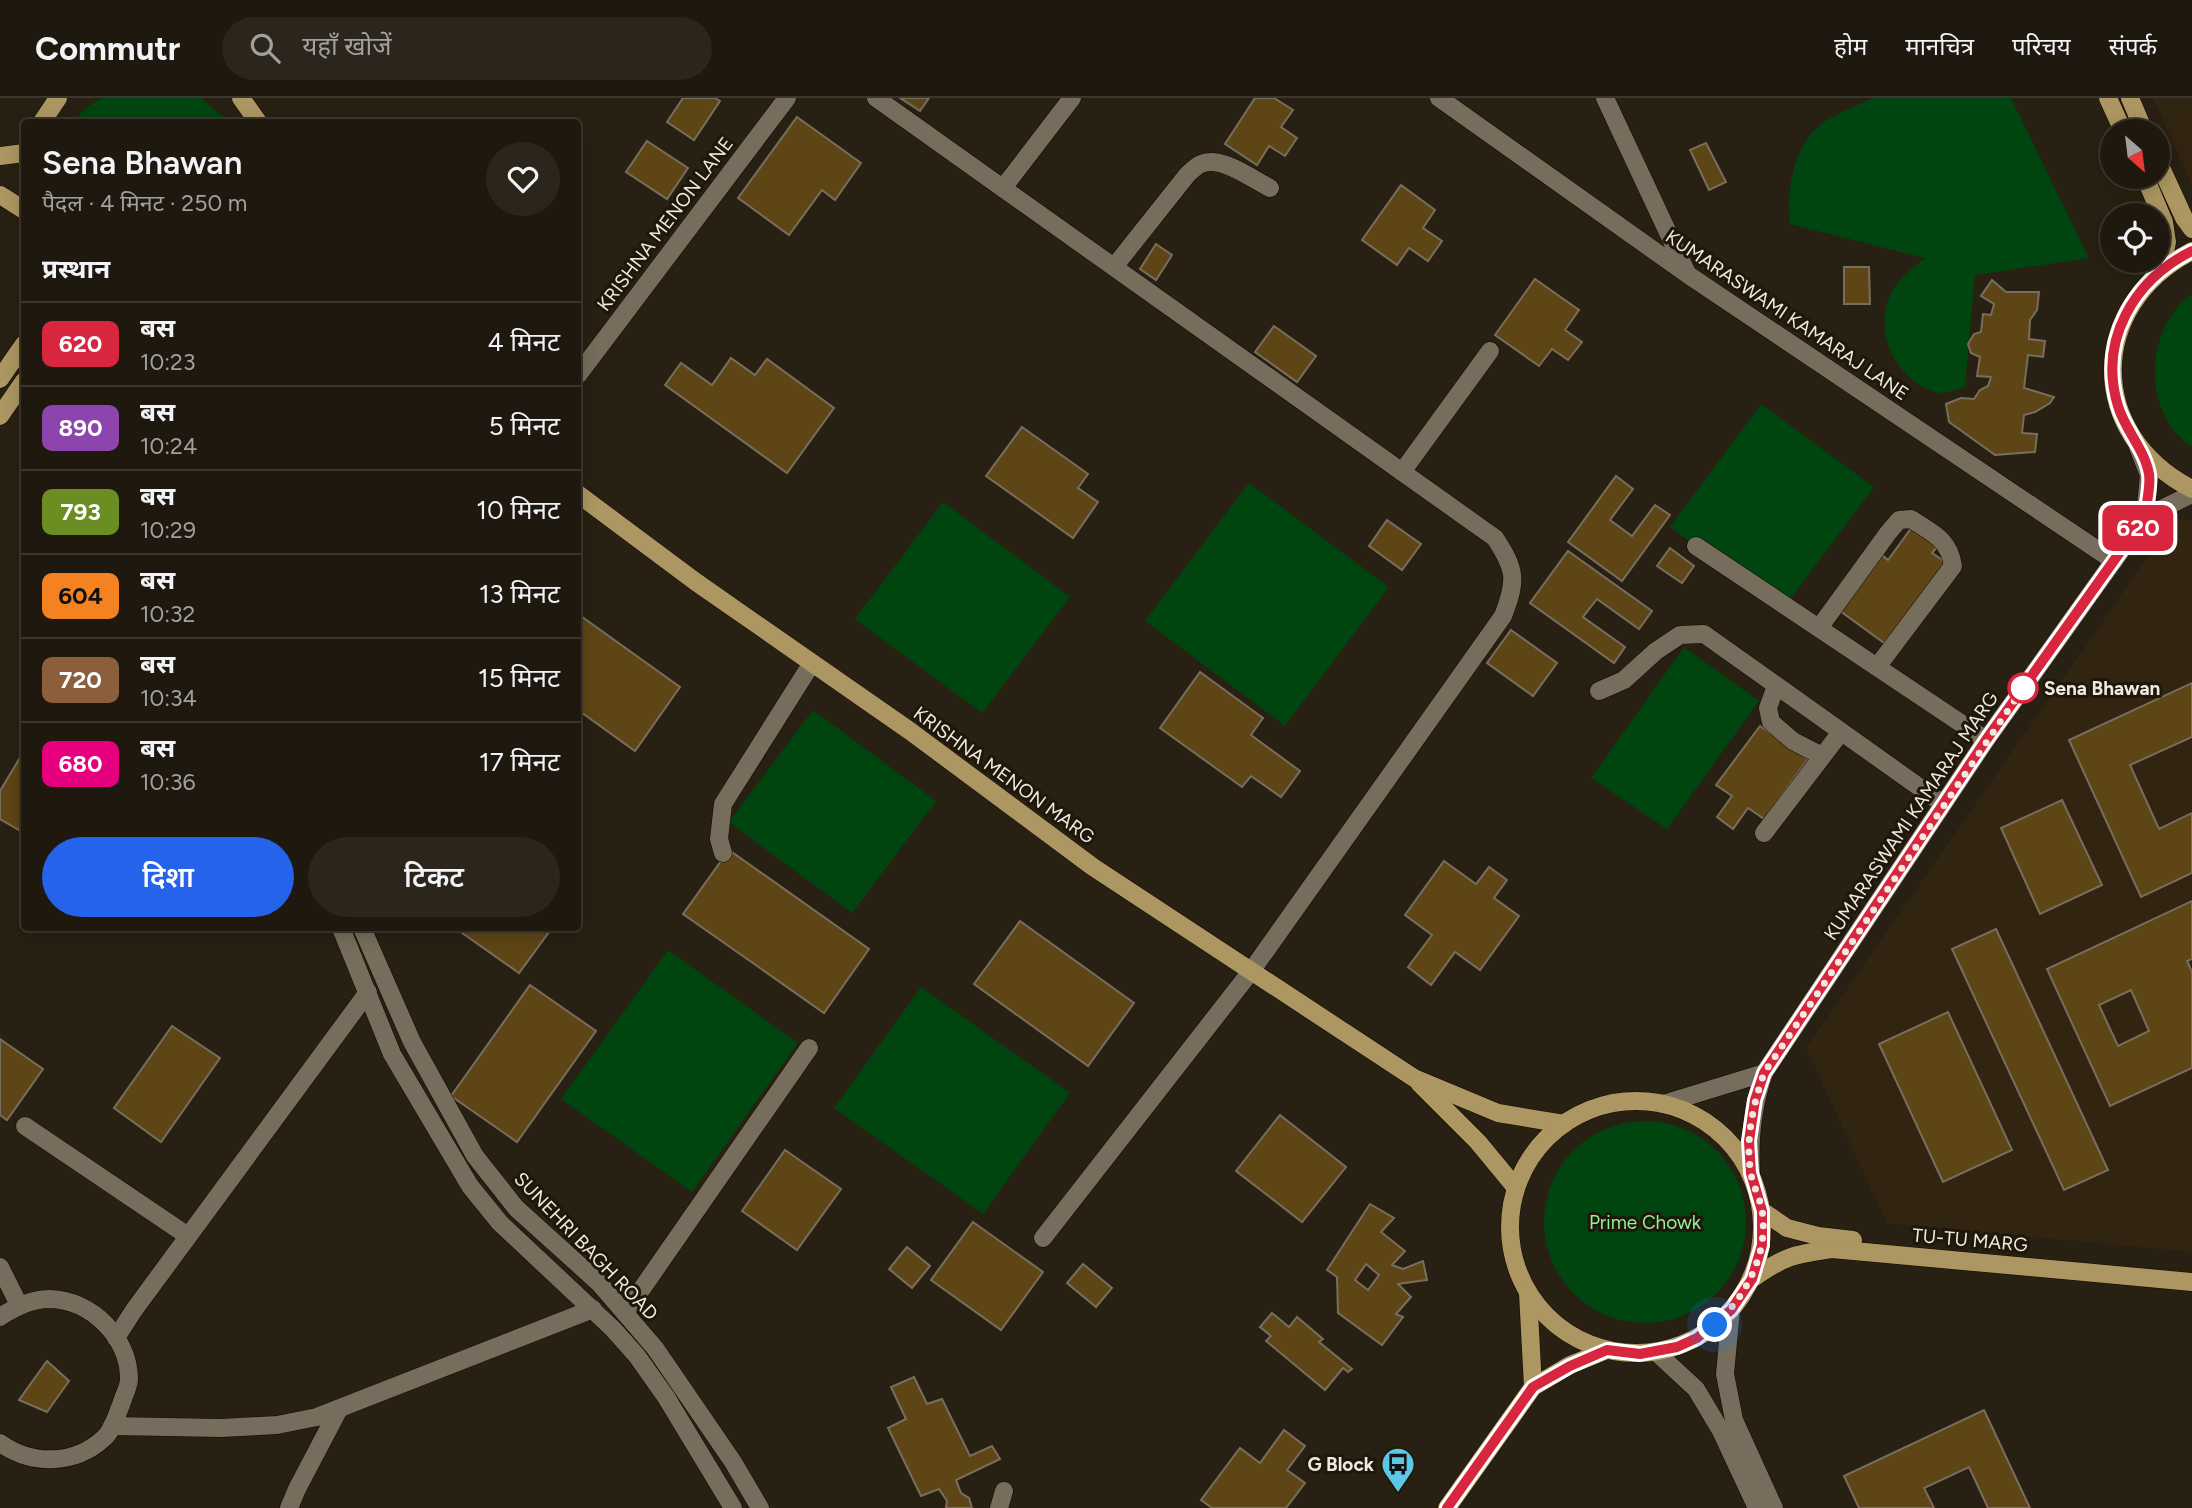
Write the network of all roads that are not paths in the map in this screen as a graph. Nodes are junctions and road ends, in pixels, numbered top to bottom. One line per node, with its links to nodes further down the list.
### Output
1 (58, 98): 9 (main road)
2 (787, 98): 27 (street, KRISHNA MENON LANE)
3 (876, 98): 14 (street)
4 (1072, 98): 14 (street)
5 (1439, 98): 24 (street, KUMARASWAMI KAMARAJ LANE)
6 (1605, 98): 24 (street)
7 (2108, 98): 10 (main road)
8 (2130, 98): 11 (main road)
9 (43, 119)
10 (2118, 119)
11 (2139, 119)
12 (21, 153): 13 (main road)
13 (0, 156)
14 (1003, 188): 22 (street)
15 (1270, 188): 22 (street)
16 (2170, 188): 19 (main road)
17 (0, 195): 18 (main road)
18 (21, 208)
19 (2192, 229)
20 (2192, 251): 21 (main road)
21 (2170, 263)
22 (1114, 267): 32 (street)
23 (2158, 273): 31 (main road)
24 (1687, 274): 37 (street, KUMARASWAMI KAMARAJ LANE)
25 (21, 348): 28 (main road)
26 (1490, 351): 32 (street)
27 (581, 371)
28 (0, 379)
29 (21, 385): 30 (main road)
30 (0, 416)
31 (2138, 447): 33 (main road); 35 (street, KUMARASWAMI KAMARAJ MARG)
32 (1402, 472): 51 (street)
33 (2192, 492): 35 (street, KUMARASWAMI KAMARAJ MARG)
34 (581, 496): 39 (main road, KRISHNA MENON MARG)
35 (2145, 517): 37 (street, KUMARASWAMI KAMARAJ MARG)
36 (1696, 546): 38 (street)
37 (2114, 561): 44 (street, KUMARASWAMI KAMARAJ MARG)
38 (1819, 628): 40 (street); 40 (street)
39 (812, 663): 48 (street); 51 (main road, KRISHNA MENON MARG)
40 (1877, 667): 44 (street)
41 (1776, 686): 42 (street); 43 (street); 45 (street)
42 (1599, 691)
43 (1841, 732): 45 (street); 46 (street)
44 (1986, 740): 46 (street, KUMARASWAMI KAMARAJ MARG)
45 (1822, 756): 47 (street)
46 (1943, 804): 54 (street, KUMARASWAMI KAMARAJ MARG)
47 (1764, 833)
48 (723, 853)
49 (342, 931): 52 (street)
50 (363, 931): 72 (street, SUNEHRI BAGH ROAD)
51 (1252, 970): 55 (main road, KRISHNA MENON MARG); 63 (street)
52 (368, 992): 62 (street); 70 (street)
53 (810, 1048): 72 (street)
54 (1764, 1073): 56 (street); 59 (street, KUMARASWAMI KAMARAJ MARG)
55 (1414, 1078): 57 (main road, KRISHNA MENON MARG); 60 (main road, KRISHNA MENON MARG)
56 (1663, 1104): 57 (main road); 59 (main road)
57 (1564, 1124): 60 (main road)
58 (25, 1126): 62 (street)
59 (1751, 1173): 61 (main road)
60 (1516, 1188): 68 (main road)
61 (1762, 1211): 65 (main road, TU-TU MARG); 66 (main road)
62 (188, 1236): 74 (street)
63 (1043, 1238)
64 (0, 1267): 69 (street)
65 (2192, 1271)
66 (1752, 1279): 67 (main road, TU-TU MARG); 71 (main road)
67 (2192, 1282)
68 (1528, 1293): 75 (main road); 77 (main road)
69 (19, 1305): 73 (street); 74 (street)
70 (593, 1309): 78 (street); 82 (street)
71 (1731, 1310): 76 (main road); 86 (street)
72 (625, 1313): 83 (street, SUNEHRI BAGH ROAD)
73 (0, 1317)
74 (116, 1338): 79 (street)
75 (1607, 1350): 76 (main road); 77 (main road)
76 (1656, 1352): 85 (street)
77 (1533, 1387): 84 (main road)
78 (340, 1409): 79 (street); 81 (street)
79 (113, 1426): 80 (street)
80 (0, 1443)
81 (289, 1508)
82 (733, 1508)
83 (760, 1508)
84 (1447, 1508)
85 (1757, 1508)
86 (1774, 1508)

